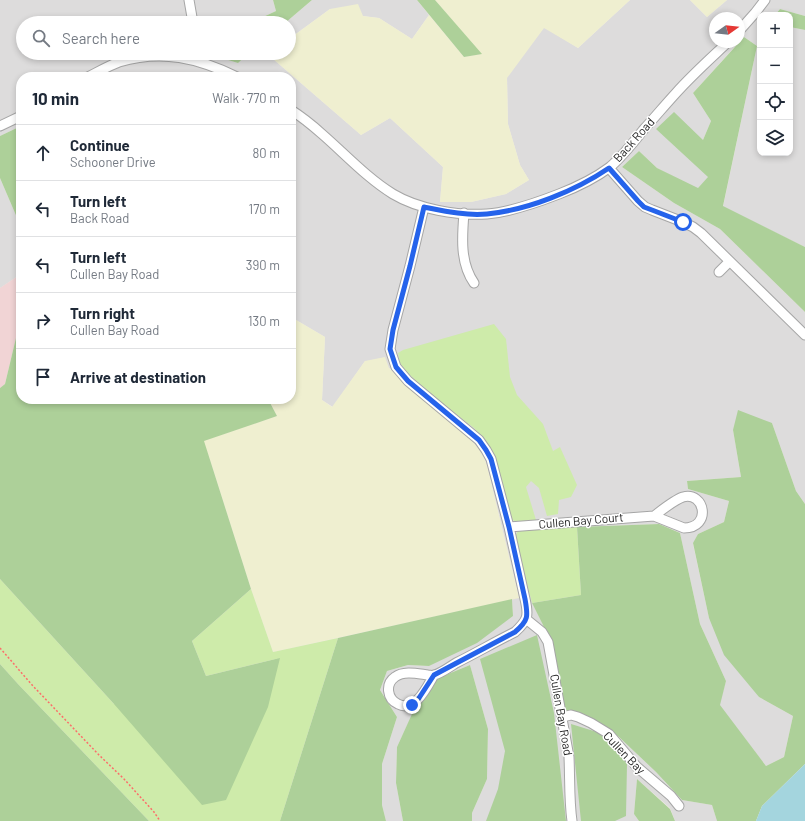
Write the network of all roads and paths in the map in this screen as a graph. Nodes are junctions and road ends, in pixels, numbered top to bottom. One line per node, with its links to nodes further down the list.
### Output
1 (188, 0): 3 (street)
2 (764, 0): 4 (street)
3 (191, 16)
4 (745, 24)
5 (722, 48): 15 (street, Back Road)
6 (129, 60): 10 (street)
7 (190, 60): 9 (street)
8 (201, 60): 9 (street)
9 (202, 63): 11 (street)
10 (98, 72)
11 (224, 72)
12 (296, 114): 16 (street, Back Road)
13 (16, 118): 14 (street)
14 (0, 126)
15 (609, 168): 17 (street, Back Road); 18 (street)
16 (424, 207): 17 (street, Back Road); 23 (street)
17 (464, 213): 20 (street)
18 (729, 262): 19 (street); 21 (street)
19 (719, 272)
20 (474, 283)
21 (805, 335)
22 (654, 516): 22 (street, Cullen Bay Court); 23 (street, Cullen Bay Court)
23 (509, 527): 24 (street)
24 (526, 619): 26 (street); 27 (street, Cullen Bay Road)
25 (0, 648): 29 (path)
26 (434, 675): 26 (street)
27 (562, 717): 28 (street, Cullen Bay); 30 (street, Cullen Bay Road)
28 (679, 806)
29 (160, 821)
30 (572, 821)

